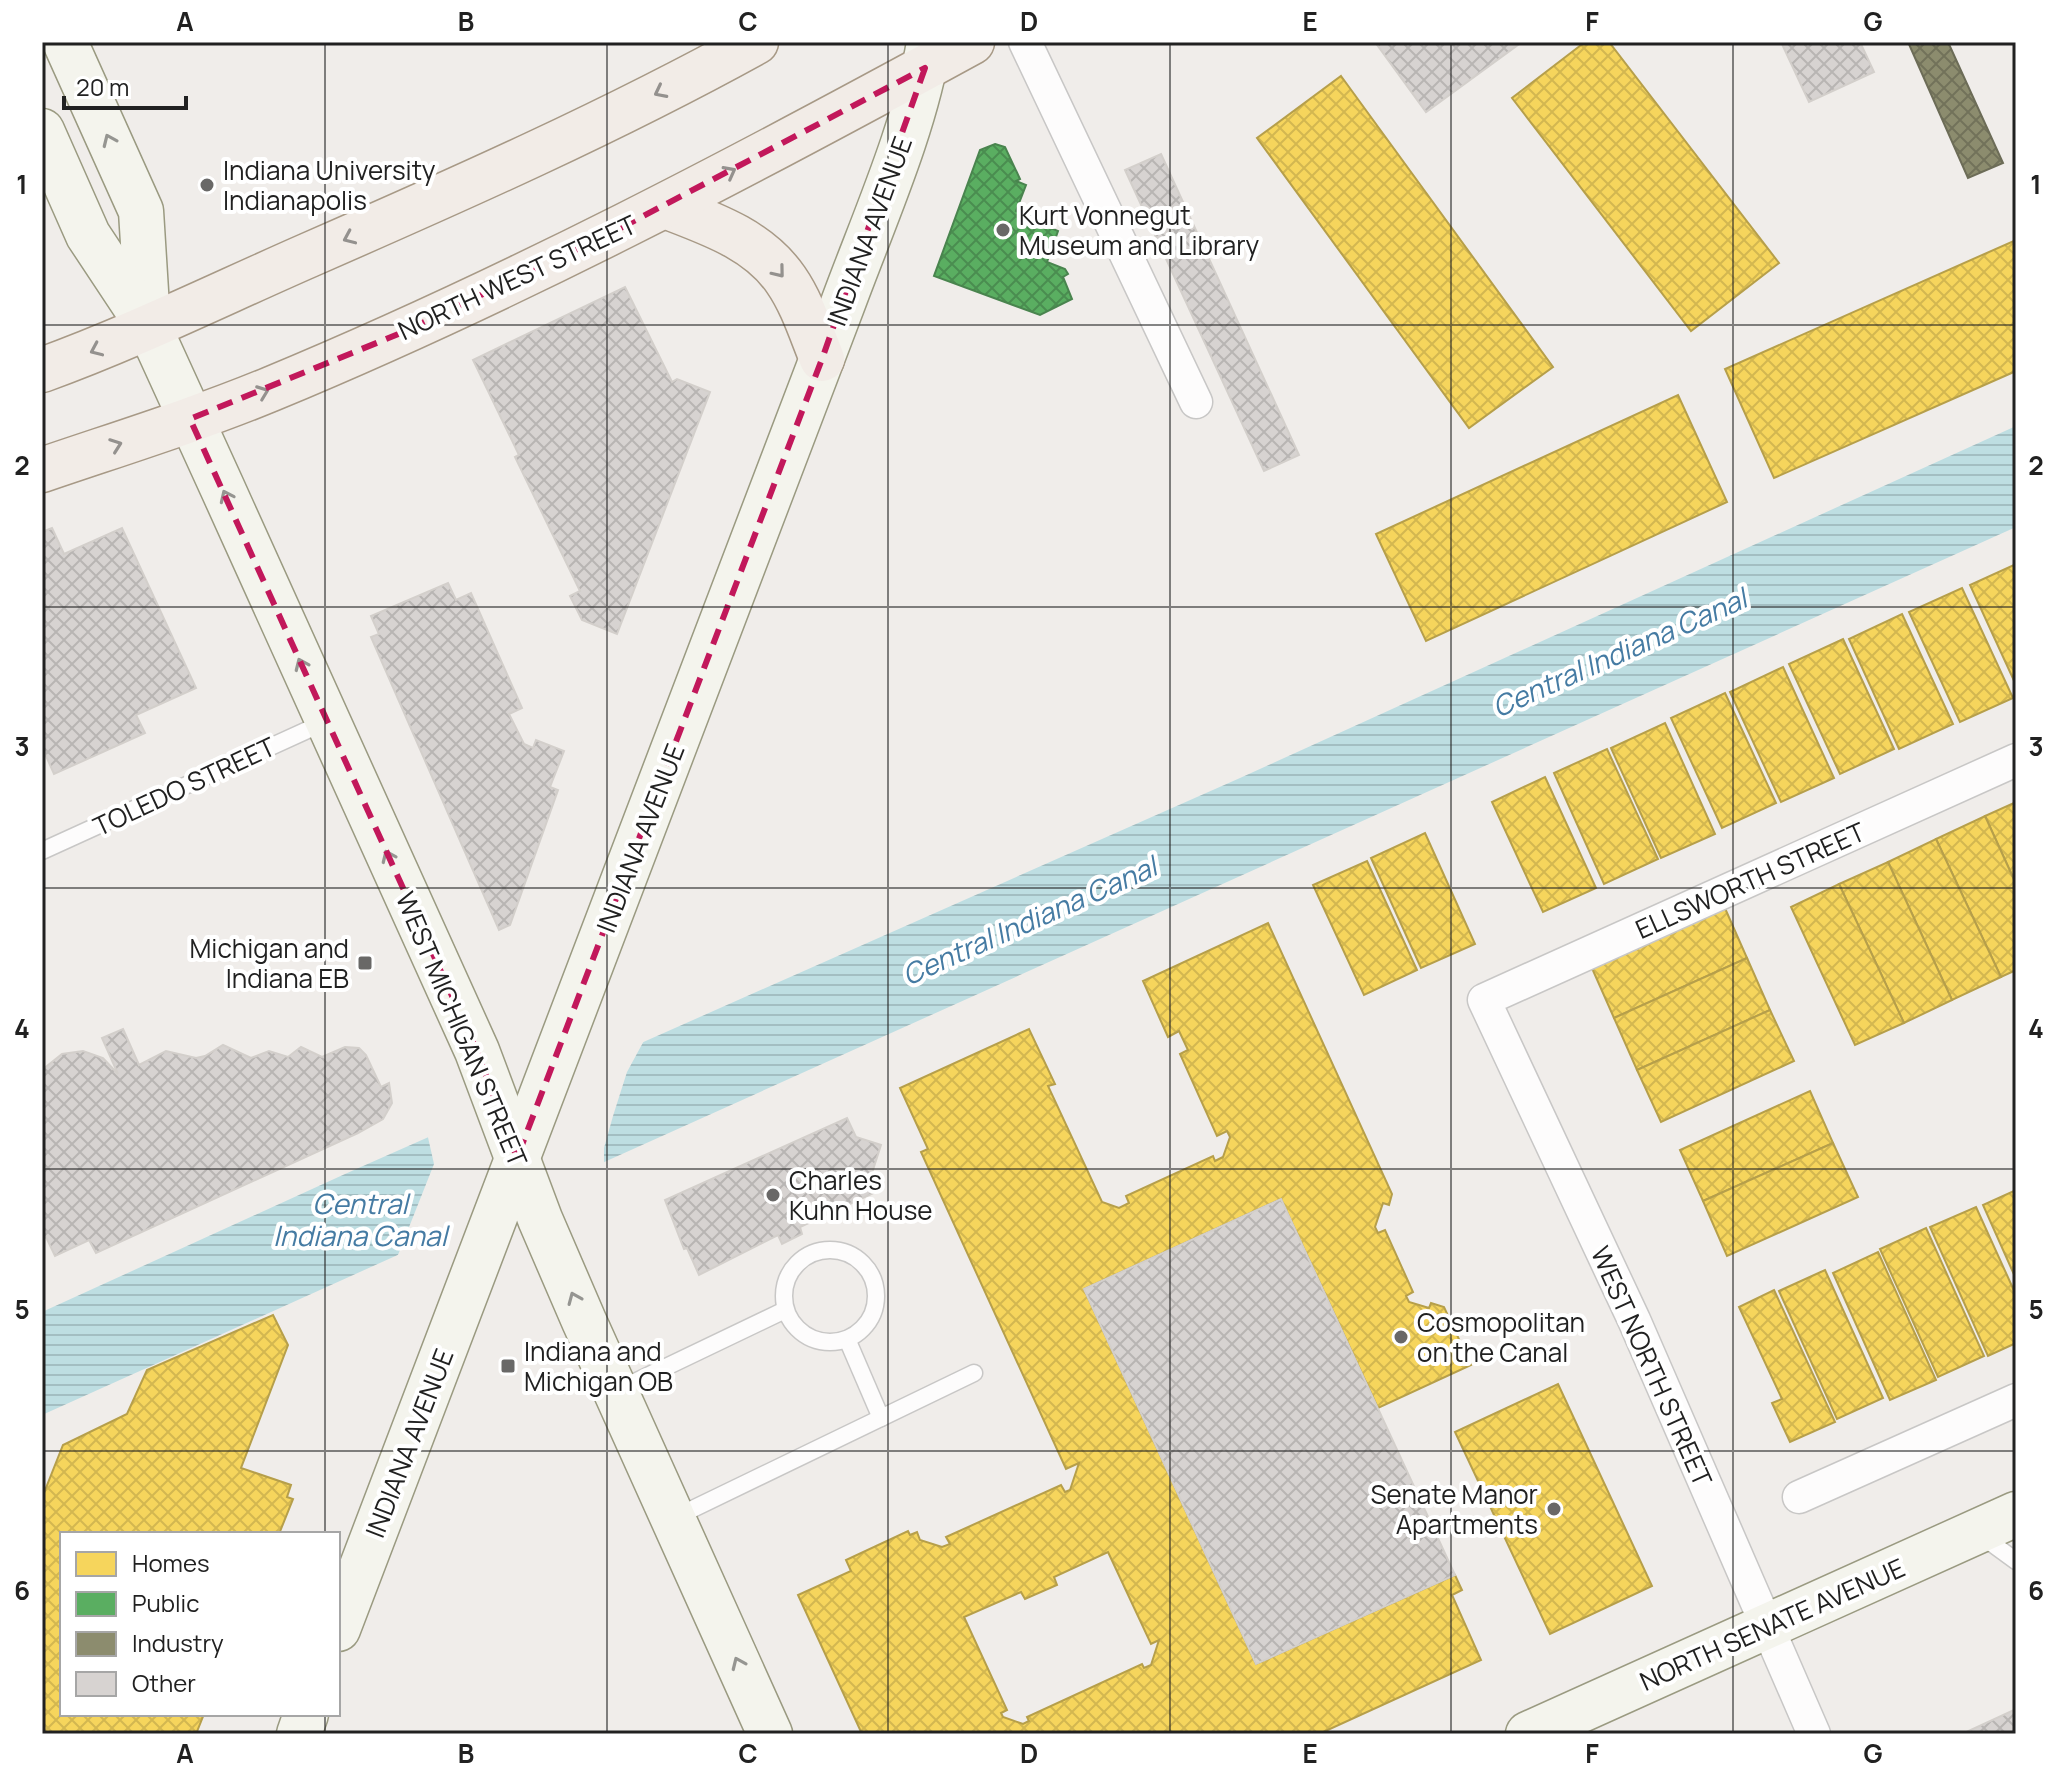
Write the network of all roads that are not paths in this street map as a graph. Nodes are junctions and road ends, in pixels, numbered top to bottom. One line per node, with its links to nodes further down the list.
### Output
1 (65, 42): 8 (main road, WEST MICHIGAN STREET, one-way to 1)
2 (756, 42): 8 (main road, one-way to 8)
3 (972, 42): 5 (main road, NORTH WEST STREET)
4 (1025, 42): 11 (street)
5 (927, 55): 7 (main road, NORTH WEST STREET, one-way to 5); 9 (main road, INDIANA AVENUE)
6 (42, 131): 8 (main road, WEST MICHIGAN STREET)
7 (665, 206): 9 (main road, one-way to 9); 12 (main road, NORTH WEST STREET, one-way to 7)
8 (149, 327): 10 (main road, one-way to 10); 12 (main road, WEST MICHIGAN STREET)
9 (822, 359): 18 (main road, INDIANA AVENUE)
10 (42, 370)
11 (1196, 402)
12 (190, 419): 13 (main road, NORTH WEST STREET, one-way to 12); 14 (main road, WEST MICHIGAN STREET, one-way to 12)
13 (42, 470)
14 (327, 721): 16 (lane, TOLEDO STREET); 18 (main road, WEST MICHIGAN STREET, one-way to 14)
15 (2016, 760): 17 (street, ELLSWORTH STREET)
16 (42, 851)
17 (1484, 1000): 31 (street, WEST NORTH STREET)
18 (517, 1158): 22 (main road, WEST MICHIGAN STREET, one-way to 18); 30 (main road, INDIANA AVENUE)
19 (785, 1310): 20 (lane); 20 (lane); 22 (lane)
20 (847, 1339): 24 (lane)
21 (974, 1373): 24 (lane)
22 (615, 1391): 27 (main road, WEST MICHIGAN STREET)
23 (2016, 1400): 25 (street)
24 (881, 1418): 27 (lane)
25 (1799, 1497)
26 (2016, 1514): 28 (main road, NORTH SENATE AVENUE)
27 (673, 1519): 32 (main road, WEST MICHIGAN STREET, one-way to 27)
28 (1976, 1532): 29 (lane); 31 (main road, NORTH SENATE AVENUE)
29 (2016, 1561)
30 (340, 1624)
31 (1766, 1627): 33 (main road, NORTH SENATE AVENUE); 34 (street, WEST NORTH STREET)
32 (770, 1734)
33 (1528, 1734)
34 (1814, 1734)

